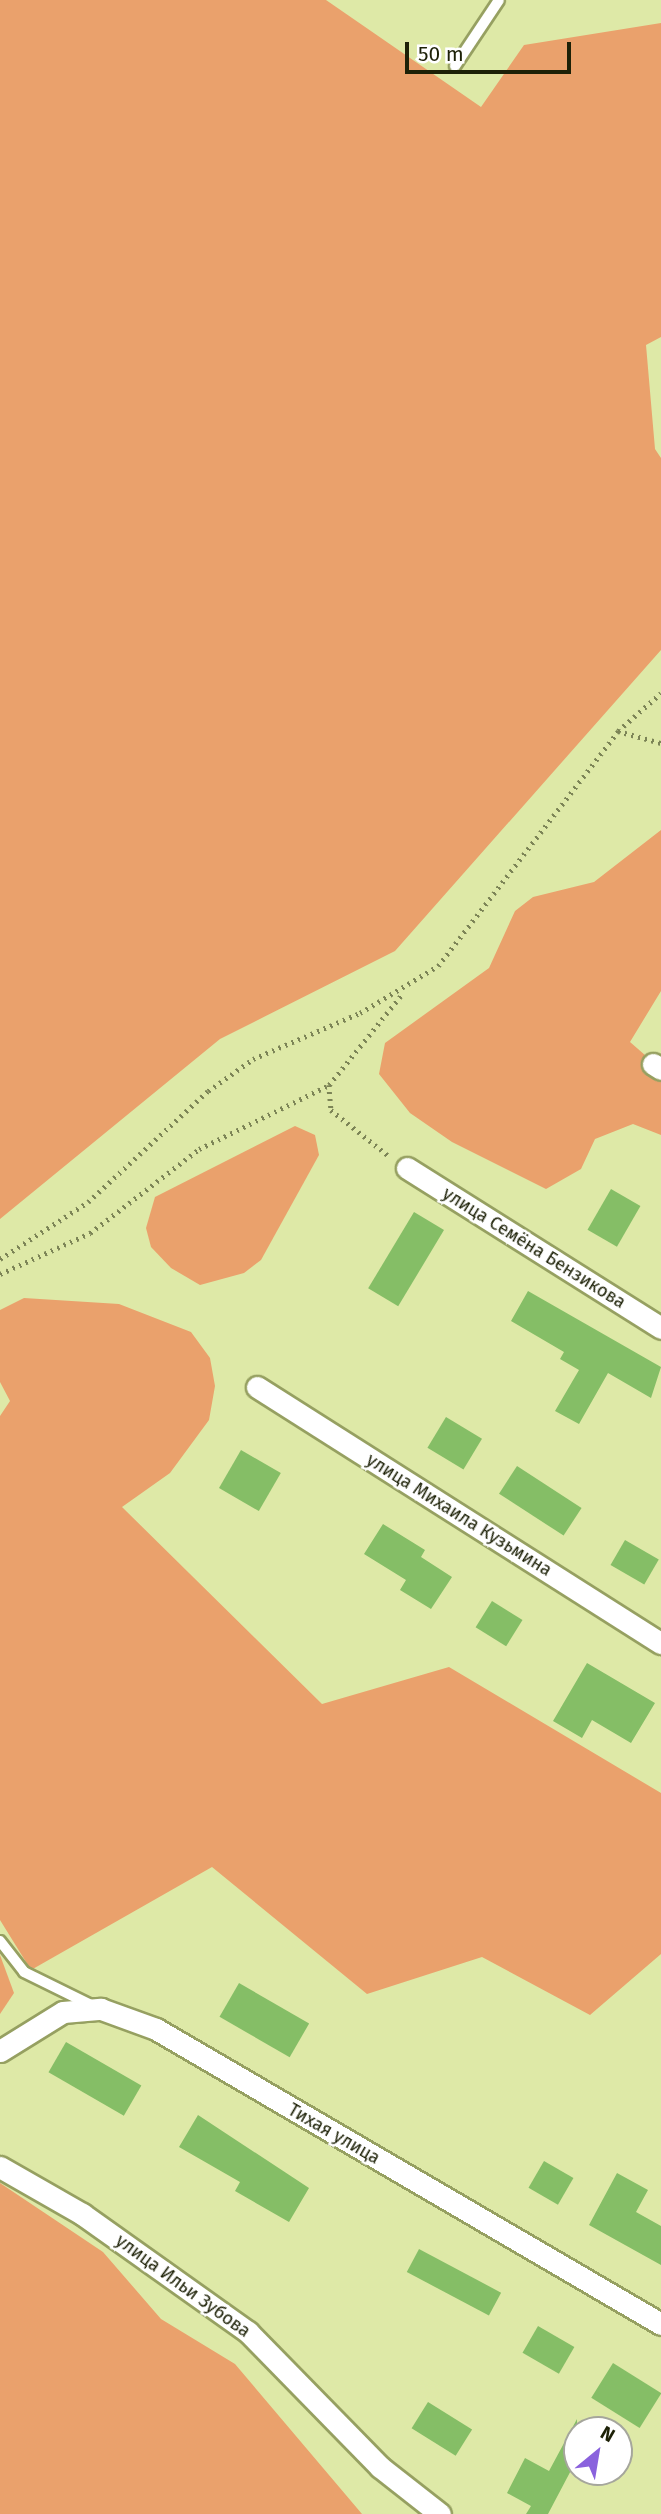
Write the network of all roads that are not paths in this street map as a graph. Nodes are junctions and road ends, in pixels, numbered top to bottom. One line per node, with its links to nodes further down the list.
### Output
1 (499, 0): 2 (lane)
2 (455, 66)
3 (407, 1168): 4 (street, улица Семёна Бензикова)
4 (661, 1328)
5 (257, 1387): 6 (street, улица Михаила Кузьмина)
6 (661, 1643)
7 (0, 1941): 8 (lane)
8 (101, 2010): 9 (street, Тихая улица); 11 (street, Тихая улица)
9 (0, 2051)
10 (0, 2167): 12 (street, улица Ильи Зубова)
11 (661, 2324)
12 (440, 2514)

